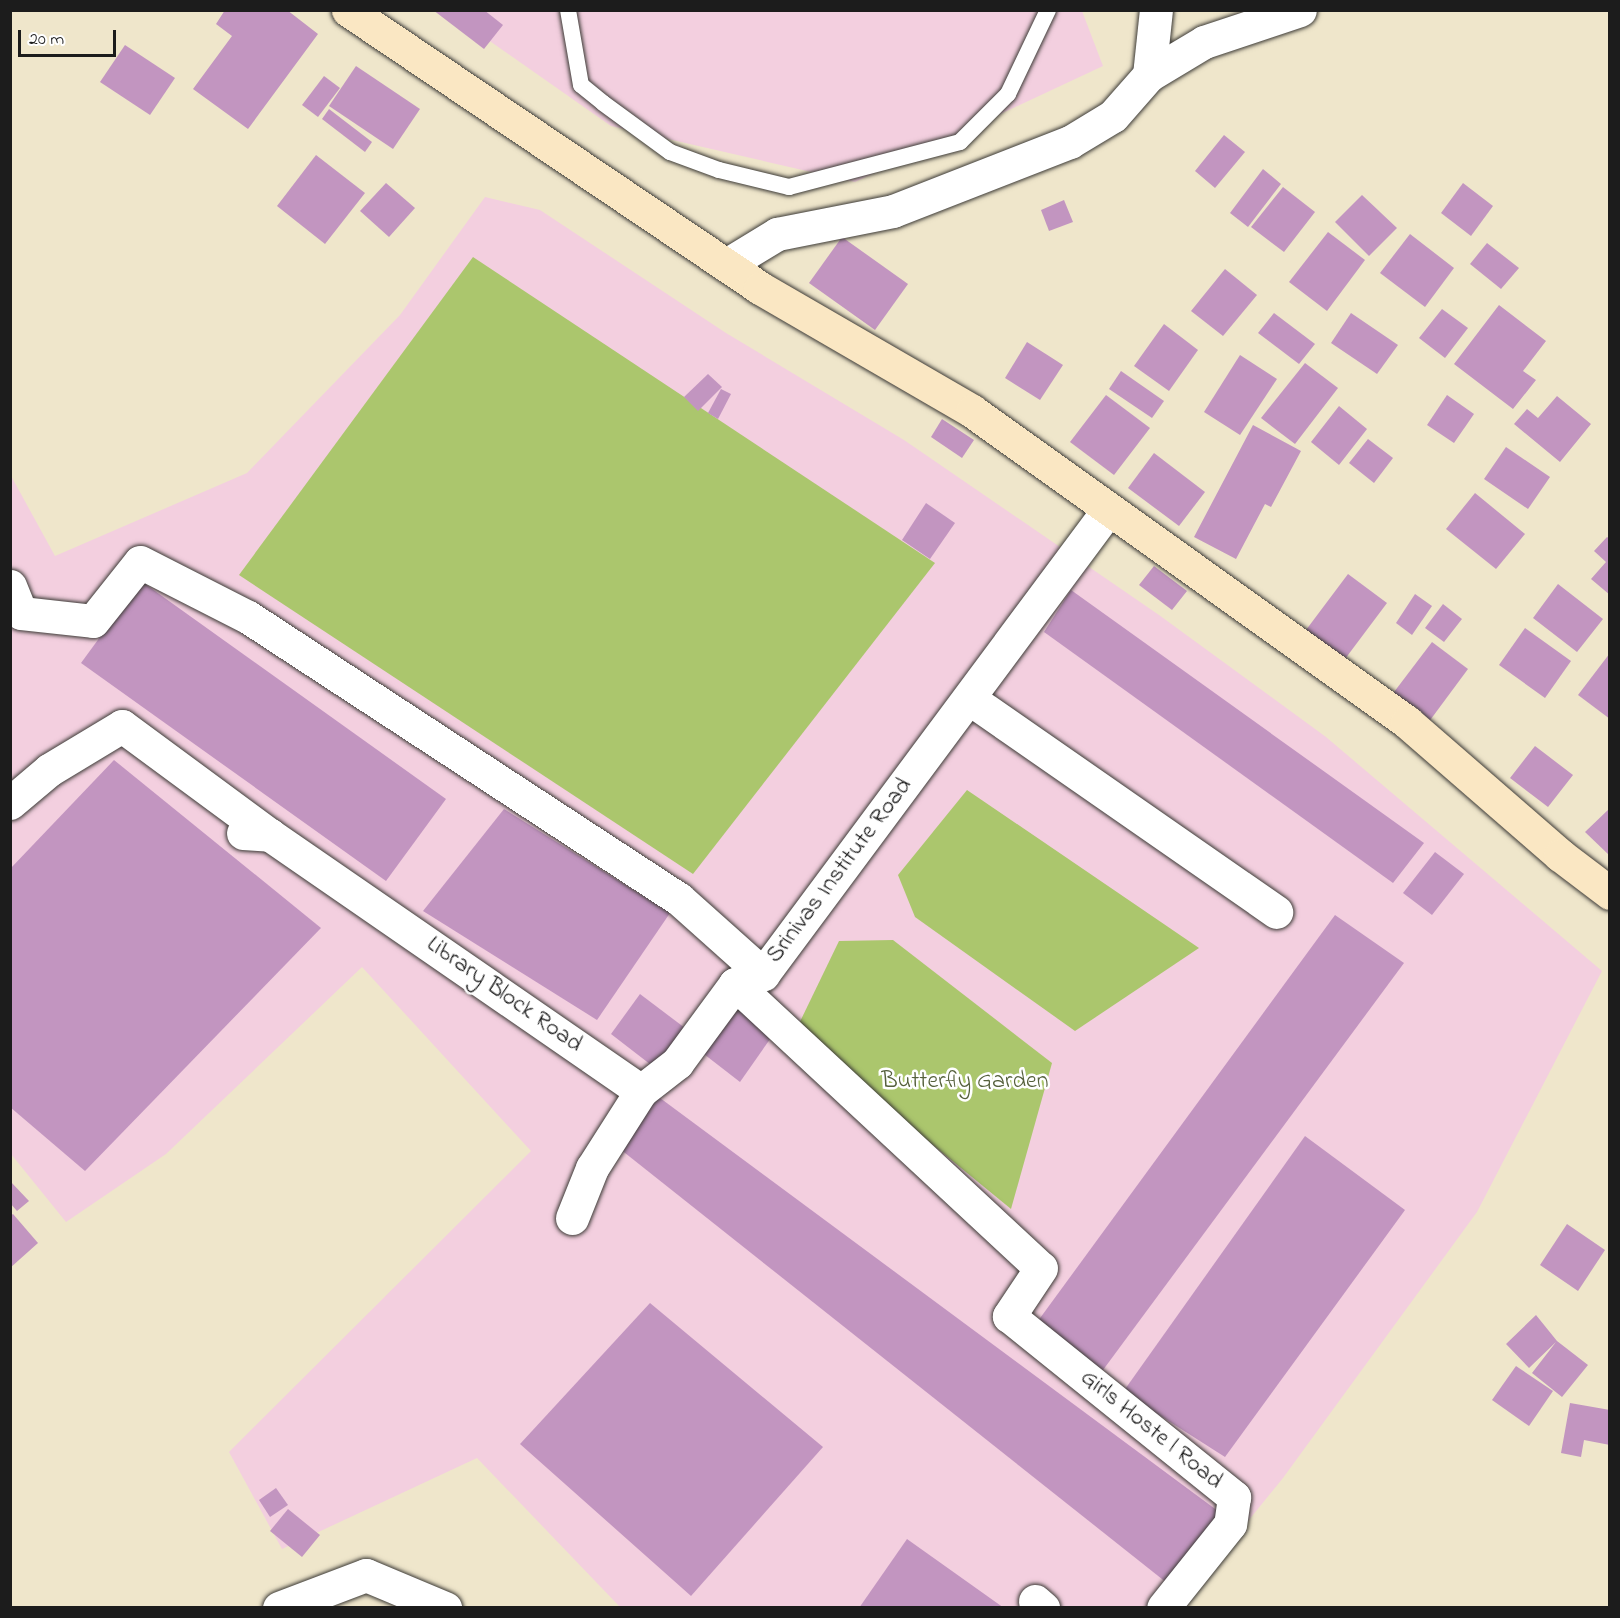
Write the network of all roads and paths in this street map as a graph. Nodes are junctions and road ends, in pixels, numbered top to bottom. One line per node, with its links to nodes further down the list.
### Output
1 (348, 10): 7 (main road)
2 (568, 10): 3 (lane)
3 (1048, 10)
4 (1156, 10): 6 (street)
5 (1300, 10): 6 (street)
6 (1149, 75): 7 (street)
7 (726, 265): 8 (main road)
8 (1108, 510): 10 (street, Srinivas Institute Road); 12 (main road)
9 (10, 586): 14 (street)
10 (970, 699): 13 (street); 14 (street, Srinivas Institute Road)
11 (10, 803): 15 (street, Library Block Road)
12 (1610, 893)
13 (1276, 912)
14 (749, 979): 15 (street); 19 (street, Girls Hoste l Road)
15 (641, 1091): 16 (street)
16 (572, 1218)
17 (279, 1608): 18 (street)
18 (445, 1608)
19 (1163, 1608)

